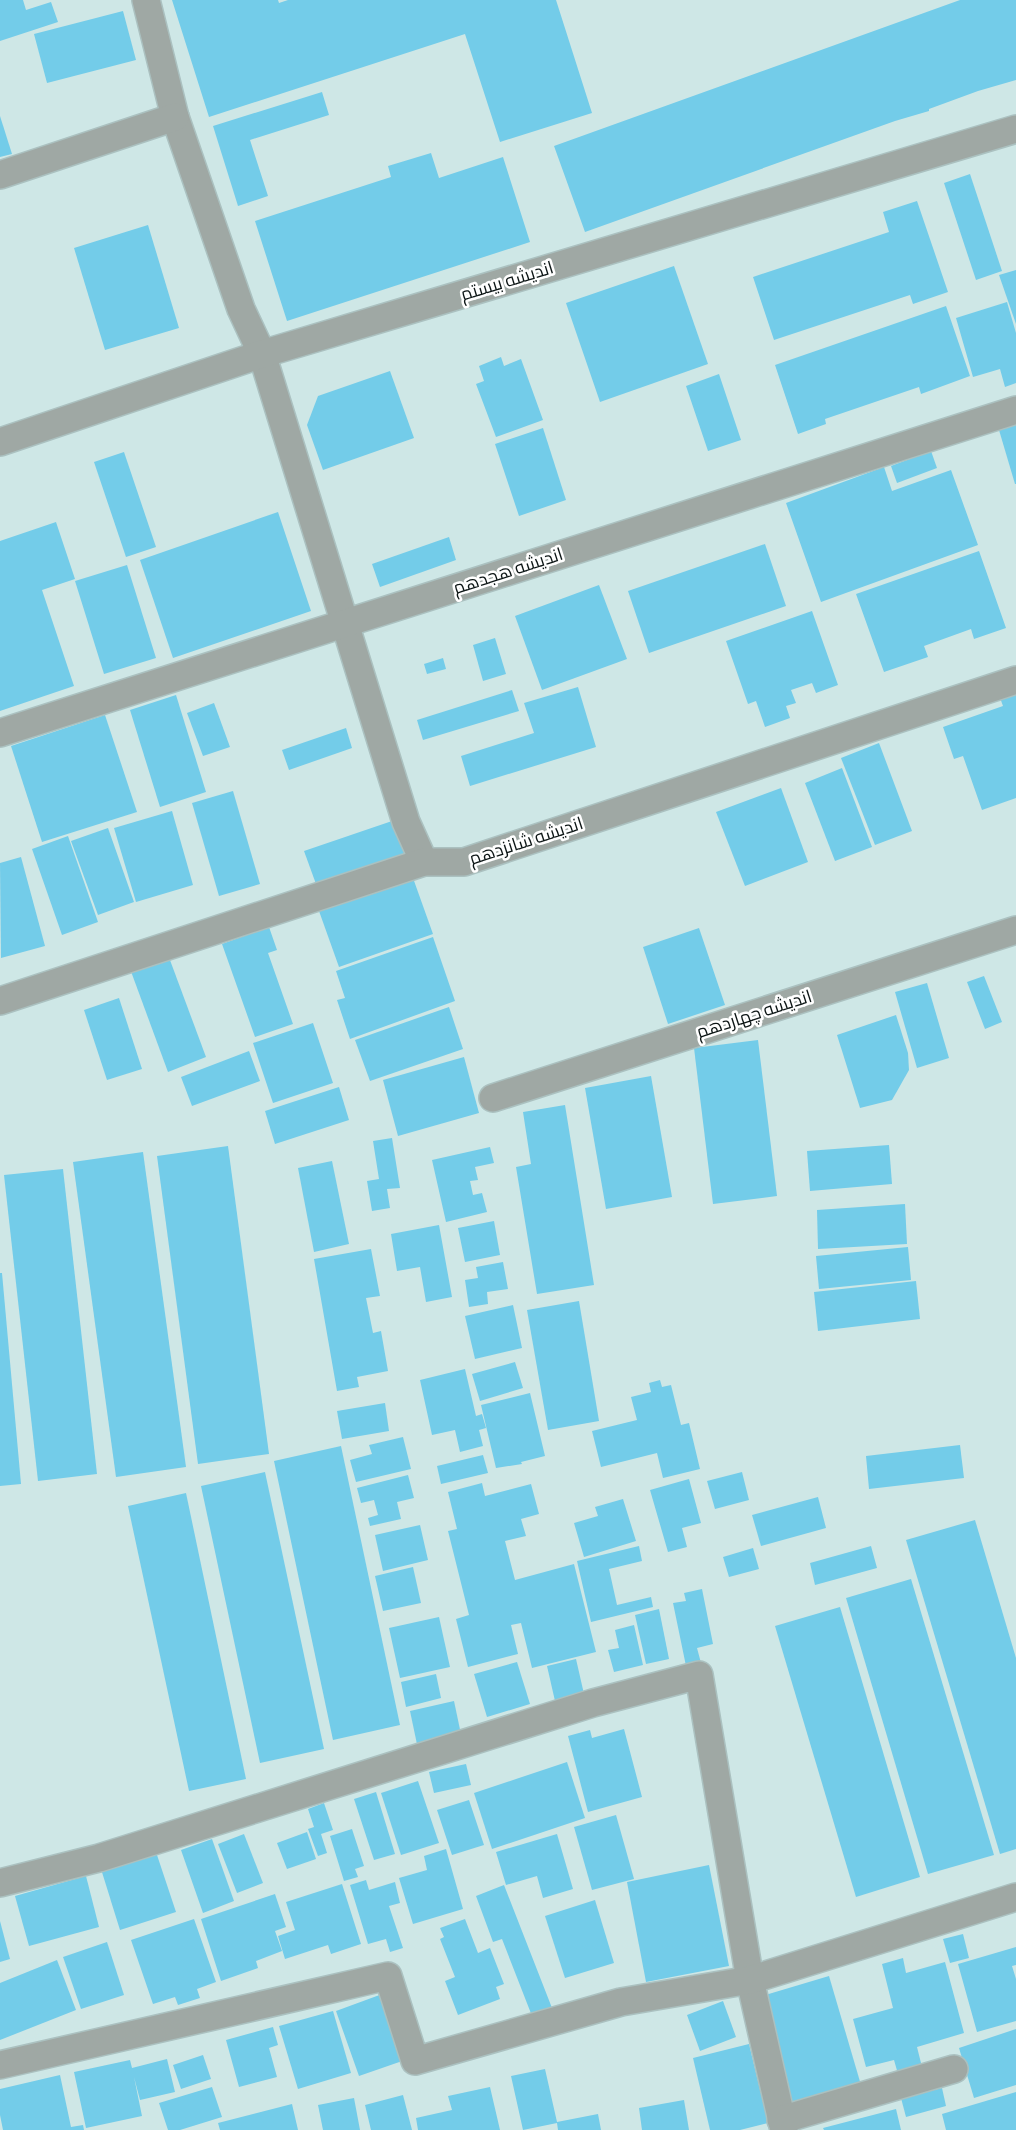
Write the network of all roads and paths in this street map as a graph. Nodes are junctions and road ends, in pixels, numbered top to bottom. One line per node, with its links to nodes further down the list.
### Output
1 (146, 0): 2 (street)
2 (175, 117): 4 (street); 5 (street)
3 (1016, 129): 5 (street, اندیشه بیستم)
4 (0, 175)
5 (262, 354): 7 (street, اندیشه بیستم); 8 (street)
6 (1016, 410): 8 (street, اندیشه هجدهم)
7 (0, 442)
8 (345, 623): 10 (street, اندیشه هجدهم); 11 (street)
9 (1016, 680): 11 (street, اندیشه شانزدهم)
10 (0, 733)
11 (424, 862): 13 (street, اندیشه شانزدهم)
12 (1016, 930): 14 (street, اندیشه چهاردهم)
13 (0, 1001)
14 (493, 1098)
15 (0, 1883): 17 (street)
16 (1016, 1897): 17 (street)
17 (750, 1980): 18 (street); 20 (street)
18 (0, 2065)
19 (954, 2069): 20 (street)
20 (782, 2125)

